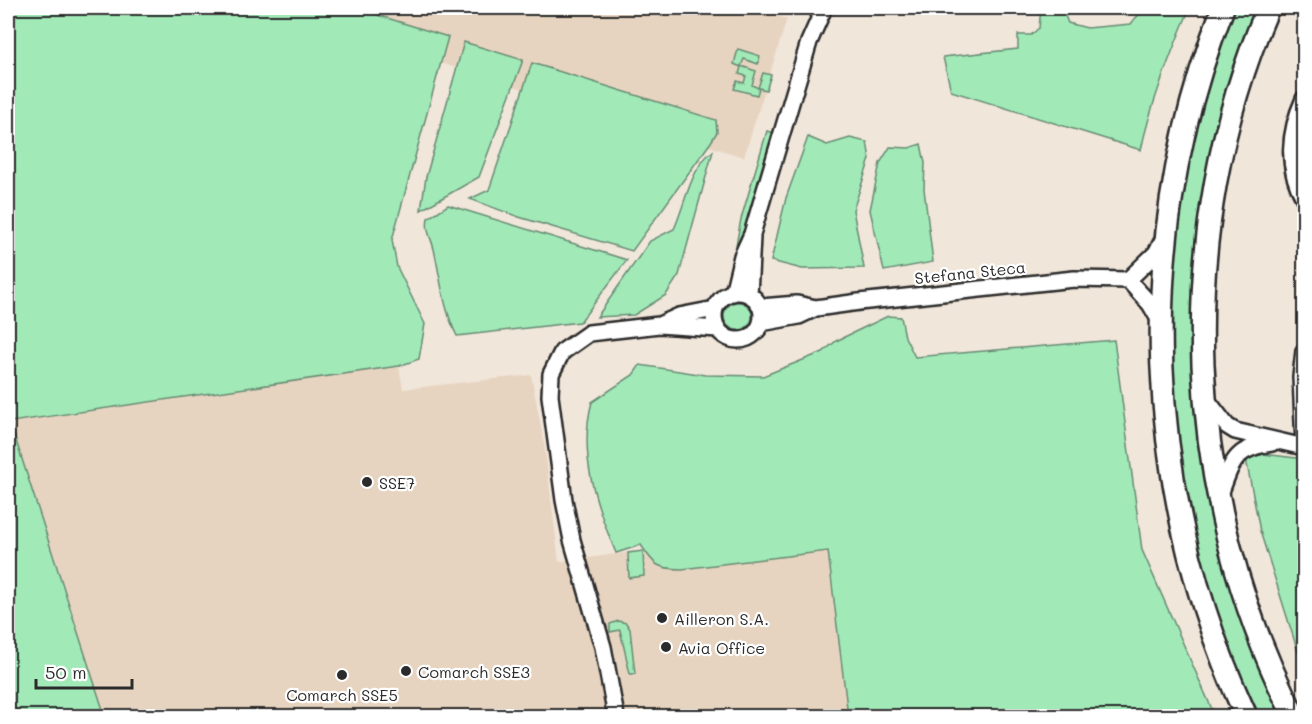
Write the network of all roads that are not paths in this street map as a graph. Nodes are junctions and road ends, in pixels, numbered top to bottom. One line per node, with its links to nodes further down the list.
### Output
1 (1223, 8): 8 (main road)
2 (1268, 8): 20 (main road)
3 (822, 11): 7 (street)
4 (1305, 99): 5 (street)
5 (1300, 122): 6 (street)
6 (1305, 198)
7 (752, 234): 10 (street); 11 (street)
8 (1166, 235): 9 (street); 15 (main road)
9 (1128, 280): 13 (street, Stefana Steca); 15 (street)
10 (733, 293): 11 (street); 14 (street)
11 (750, 295): 12 (street)
12 (760, 307): 13 (street, Stefana Steca); 16 (street)
13 (816, 308): 16 (street, Stefana Steca)
14 (715, 309): 17 (street); 18 (street)
15 (1160, 321): 25 (main road)
16 (761, 323): 18 (street)
17 (659, 325): 18 (street); 24 (street)
18 (718, 329)
19 (1305, 351): 22 (street)
20 (1204, 397): 21 (street); 23 (main road)
21 (1278, 442): 22 (street); 23 (street)
22 (1305, 446)
23 (1218, 500): 26 (main road)
24 (616, 717)
25 (1246, 717)
26 (1294, 717)

